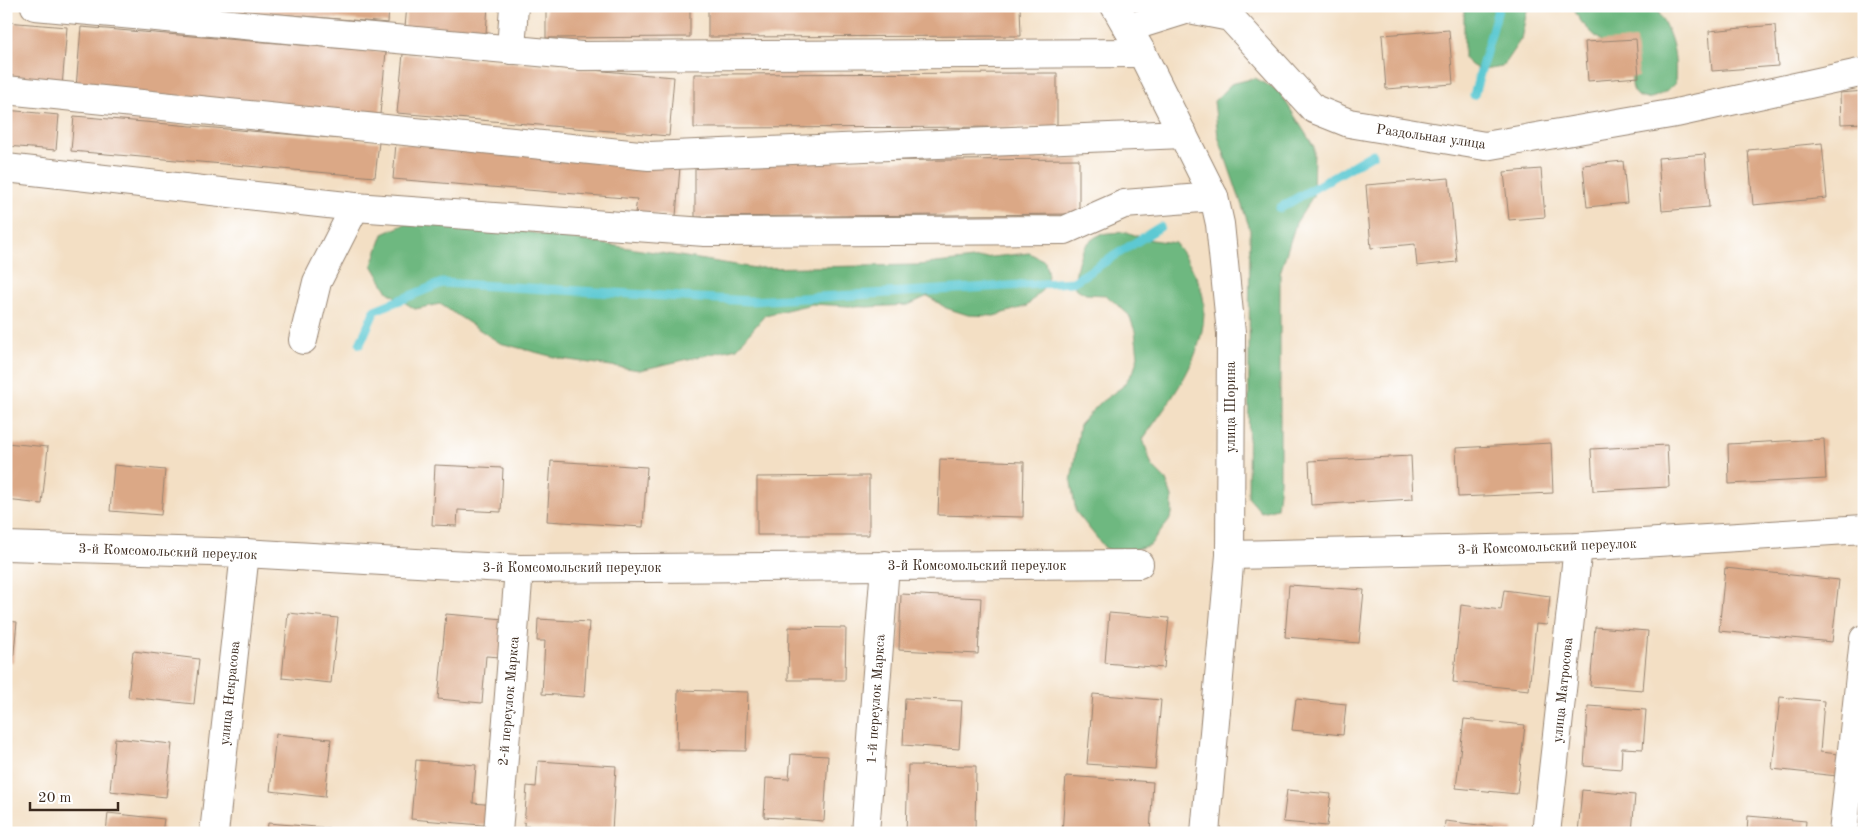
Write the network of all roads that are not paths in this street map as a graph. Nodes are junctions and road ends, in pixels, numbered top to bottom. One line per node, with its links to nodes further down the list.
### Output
1 (35, 6): 4 (street)
2 (514, 6): 4 (street)
3 (1122, 17): 5 (street, улица Шорина); 6 (street, Раздольная улица)
4 (511, 50): 5 (street)
5 (1142, 52): 8 (street, улица Шорина)
6 (1864, 72)
7 (6, 90): 8 (street)
8 (1183, 134): 10 (street, улица Шорина)
9 (6, 168): 11 (street)
10 (1214, 197): 11 (street); 17 (street, улица Шорина)
11 (355, 207): 12 (street)
12 (303, 340)
13 (1864, 529): 15 (street, 3-й Комсомольский переулок)
14 (6, 546): 16 (street, 3-й Комсомольский переулок)
15 (1578, 547): 17 (street, 3-й Комсомольский переулок); 26 (street, улица Матросова)
16 (245, 553): 20 (street, 3-й Комсомольский переулок); 22 (street, улица Некрасова)
17 (1230, 555): 25 (street, улица Шорина)
18 (1139, 564): 19 (street, 3-й Комсомольский переулок)
19 (885, 565): 20 (street, 3-й Комсомольский переулок); 24 (street, 1-й переулок Маркса)
20 (519, 568): 23 (street, 2-й переулок Маркса)
21 (1864, 639): 27 (street)
22 (214, 833)
23 (498, 833)
24 (865, 833)
25 (1205, 833)
26 (1546, 833)
27 (1843, 833)

